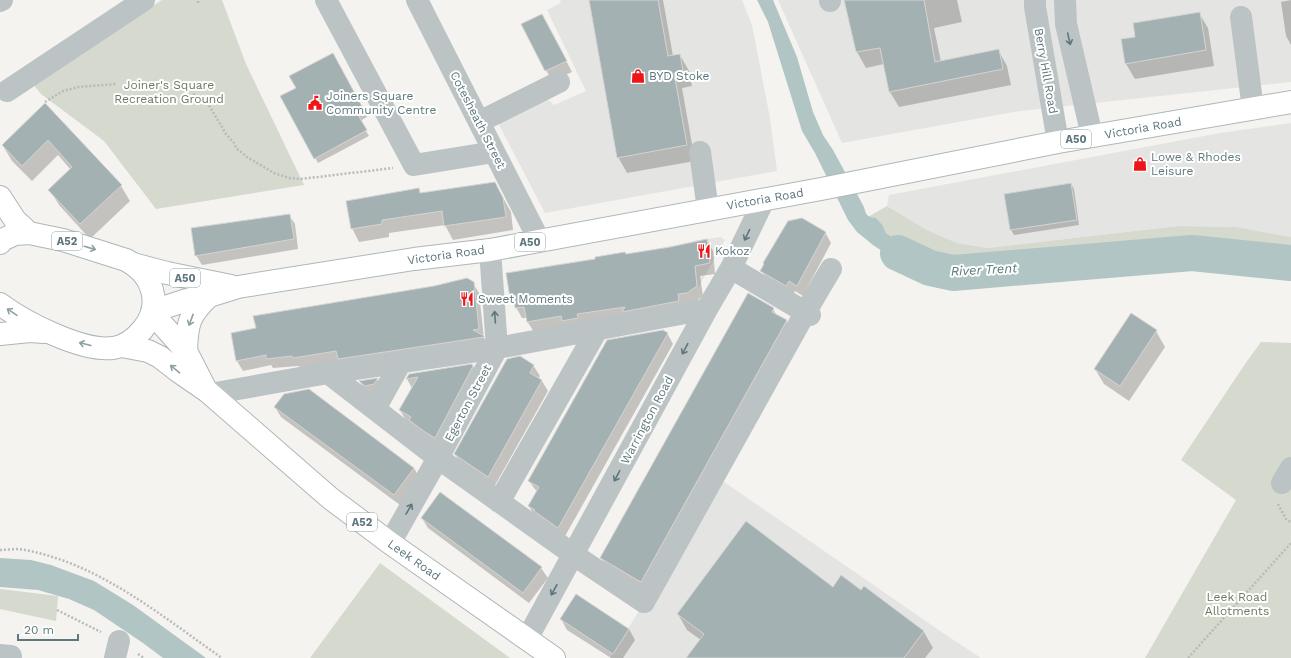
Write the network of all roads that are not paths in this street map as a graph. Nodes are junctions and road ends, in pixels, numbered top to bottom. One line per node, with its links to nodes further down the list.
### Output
1 (144, 0): 8 (street)
2 (326, 0): 14 (street)
3 (417, 0): 11 (street, Cotesheath Street)
4 (1035, 0): 13 (street, Berry Hill Road)
5 (1065, 0): 12 (street, one-way to 12)
6 (1241, 17): 10 (street)
7 (559, 82): 11 (street)
8 (7, 91)
9 (1291, 102): 10 (main road, Victoria Road / A50)
10 (1254, 109): 12 (main road, Victoria Road / A50)
11 (479, 122): 14 (street, Cotesheath Street)
12 (1092, 136): 13 (main road, Victoria Road / A50)
13 (1058, 142): 17 (main road, Victoria Road / A50)
14 (494, 152): 20 (street, Cotesheath Street)
15 (700, 152): 18 (street)
16 (0, 197): 19 (main road, A52)
17 (764, 200): 18 (main road, Victoria Road / A50); 24 (street, Warrington Road, one-way to 24)
18 (708, 210): 20 (main road, Victoria Road / A50)
19 (29, 232): 21 (main road, A52); 23 (main road, A52, one-way to 23)
20 (538, 240): 22 (main road, Victoria Road / A50)
21 (0, 243)
22 (490, 250): 26 (main road, Victoria Road / A50); 36 (street, one-way to 22)
23 (133, 264): 26 (main road, Victoria Road / A50); 30 (main road, A52)
24 (731, 268): 29 (street, Warrington Road); 31 (street)
25 (831, 269): 31 (street)
26 (238, 287): 27 (main road, Victoria Road / A50)
27 (209, 296): 30 (main road, Victoria Road / A50); 37 (main road, one-way to 37)
28 (0, 304): 33 (main road, A52, one-way to 28)
29 (707, 309): 32 (street); 45 (street, Warrington Road, one-way to 45)
30 (152, 312): 35 (main road, A52); 37 (main road, Leek Road / A52)
31 (807, 314): 45 (street)
32 (597, 330): 36 (street); 43 (street)
33 (49, 332): 34 (main road); 35 (main road, A52, one-way to 33)
34 (0, 334)
35 (122, 346): 40 (main road, Leek Road / A52, one-way to 35)
36 (497, 348): 38 (street); 42 (street, Egerton Street)
37 (186, 351): 40 (main road, Leek Road / A52)
38 (401, 362): 39 (street); 41 (street)
39 (328, 373): 40 (street); 41 (street)
40 (208, 393): 44 (main road, Leek Road / A52)
41 (375, 409): 42 (street)
42 (438, 458): 43 (street); 44 (street, Egerton Street, one-way to 42)
43 (499, 502): 45 (street)
44 (390, 543): 46 (main road, Leek Road / A52)
45 (574, 555): 46 (street, Warrington Road, one-way to 46)
46 (527, 639): 47 (main road, Leek Road / A52)
47 (554, 658)

